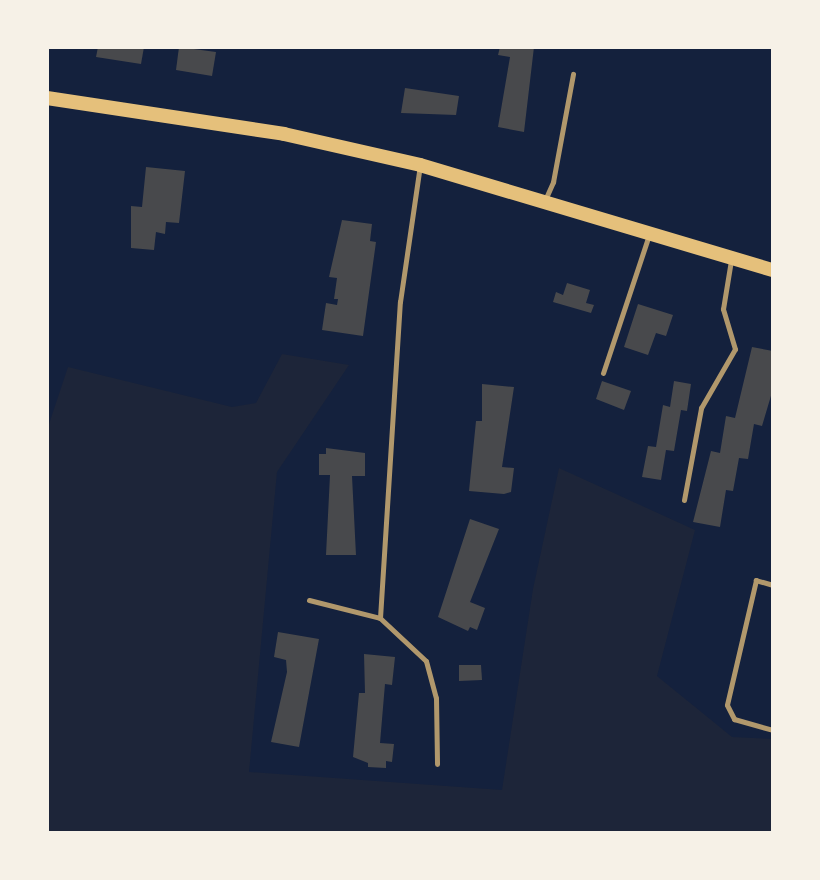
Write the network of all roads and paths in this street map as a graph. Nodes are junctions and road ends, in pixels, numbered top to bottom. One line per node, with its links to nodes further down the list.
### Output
1 (573, 74): 4 (lane)
2 (47, 98): 3 (main road)
3 (419, 165): 4 (main road); 12 (lane)
4 (544, 203): 5 (main road)
5 (649, 235): 6 (main road); 8 (lane)
6 (730, 260): 7 (main road); 9 (lane)
7 (773, 270)
8 (603, 373)
9 (684, 500)
10 (773, 585): 13 (lane)
11 (309, 600): 12 (lane)
12 (380, 618): 14 (lane)
13 (773, 730)
14 (436, 764)

